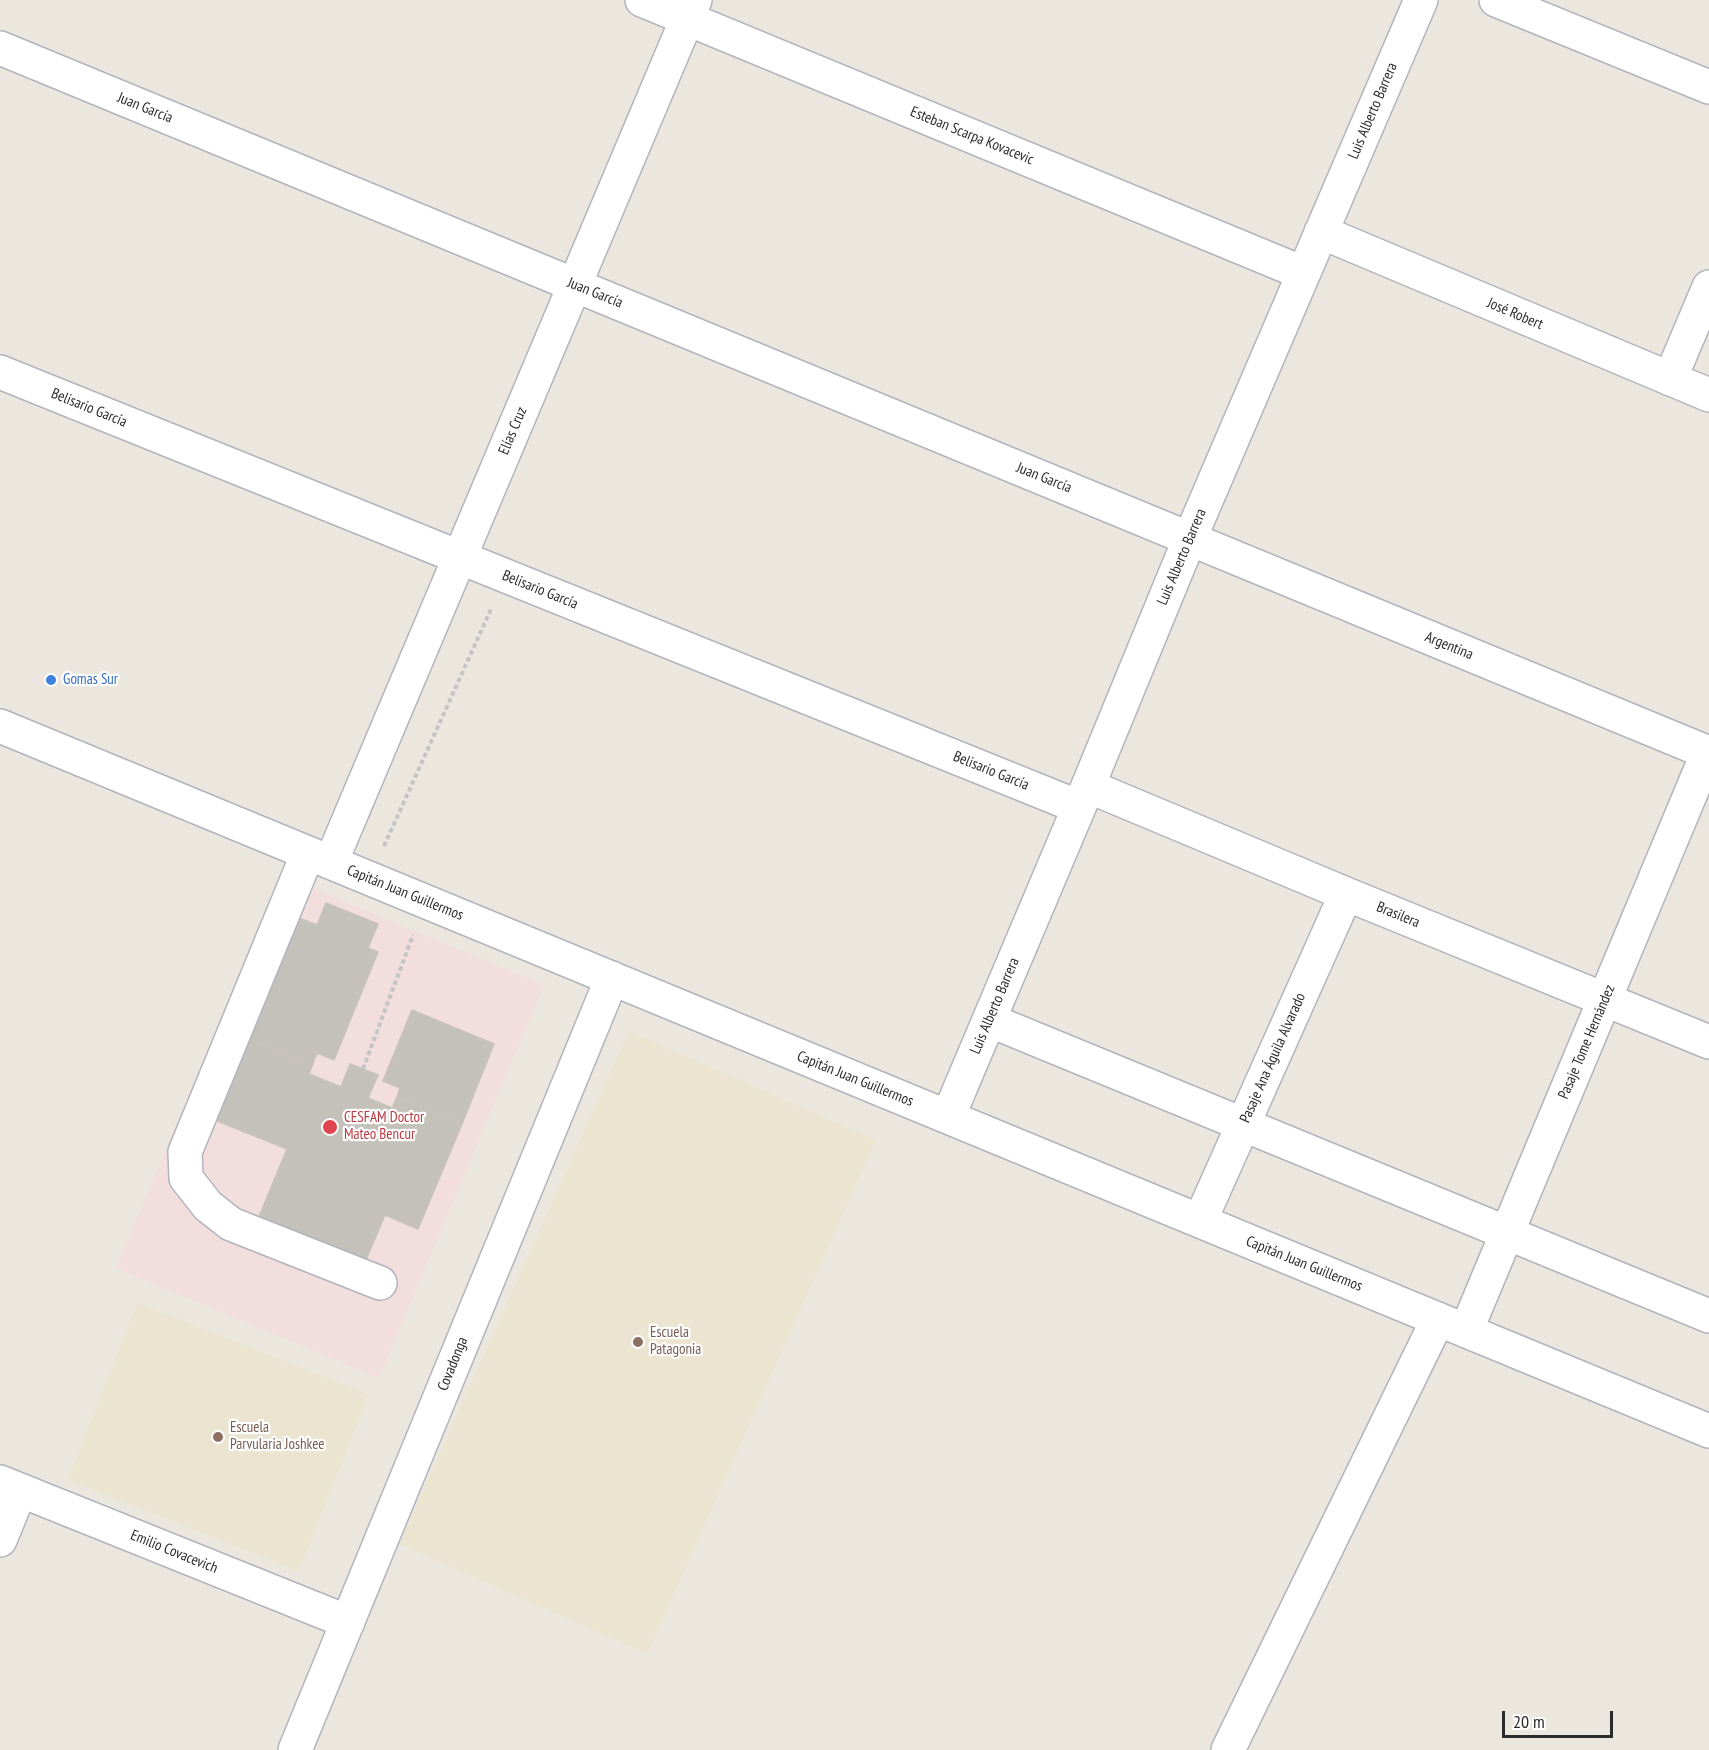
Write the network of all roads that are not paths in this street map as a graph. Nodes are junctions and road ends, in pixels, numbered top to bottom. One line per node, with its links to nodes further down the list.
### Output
1 (642, 0): 4 (street, Esteban Scarpa Kovacevic)
2 (1421, 0): 7 (street, Luis Alberto Barrera)
3 (1496, 0): 6 (street)
4 (691, 9): 8 (street, Esteban Scarpa Kovacevic); 9 (street, Elías Cruz)
5 (0, 48): 9 (street, Juan García)
6 (1709, 87)
7 (1321, 232): 8 (street, Luis Alberto Barrera); 12 (street, José Robert)
8 (1303, 273): 14 (street, Luis Alberto Barrera)
9 (574, 285): 14 (street, Juan García); 15 (street, Elías Cruz)
10 (1709, 287): 12 (street)
11 (0, 372): 15 (street, Belisario García)
12 (1671, 379): 13 (street, José Robert)
13 (1709, 395)
14 (1190, 538): 17 (street, Argentina); 18 (street, Luis Alberto Barrera)
15 (459, 558): 18 (street, Belisario García); 19 (street, Elías Cruz)
16 (0, 726): 19 (street, Capitán Juan Guillermos)
17 (1708, 753): 22 (street, Pasaje Tome Hernández)
18 (1084, 797): 20 (street, Brasilera); 23 (street, Luis Alberto Barrera)
19 (320, 857): 21 (street, Capitán Juan Guillermos); 29 (street, Elías Cruz)
20 (1346, 894): 22 (street, Brasilera); 26 (street, Pasaje Ana Águila Alvarado)
21 (612, 978): 25 (street, Capitán Juan Guillermos); 35 (street, Covadonga)
22 (1605, 1000): 24 (street, Brasilera); 28 (street, Pasaje Tome Hernández)
23 (989, 1020): 25 (street, Luis Alberto Barrera); 26 (street)
24 (1709, 1042)
25 (948, 1117): 27 (street, Capitán Juan Guillermos)
26 (1243, 1125): 27 (street, Pasaje Ana Águila Alvarado); 28 (street)
27 (1200, 1221): 31 (street, Capitán Juan Guillermos)
28 (1507, 1233): 30 (street); 31 (street, Pasaje Tome Hernández)
29 (380, 1284)
30 (1709, 1316)
31 (1452, 1325): 32 (street, Capitán Juan Guillermos); 37 (street, Pasaje Tome Hernández)
32 (1706, 1422)
33 (10, 1486): 34 (street); 35 (street, Emilio Covacevich)
34 (0, 1540)
35 (348, 1622): 36 (street, Covadonga)
36 (296, 1750)
37 (1228, 1750)

